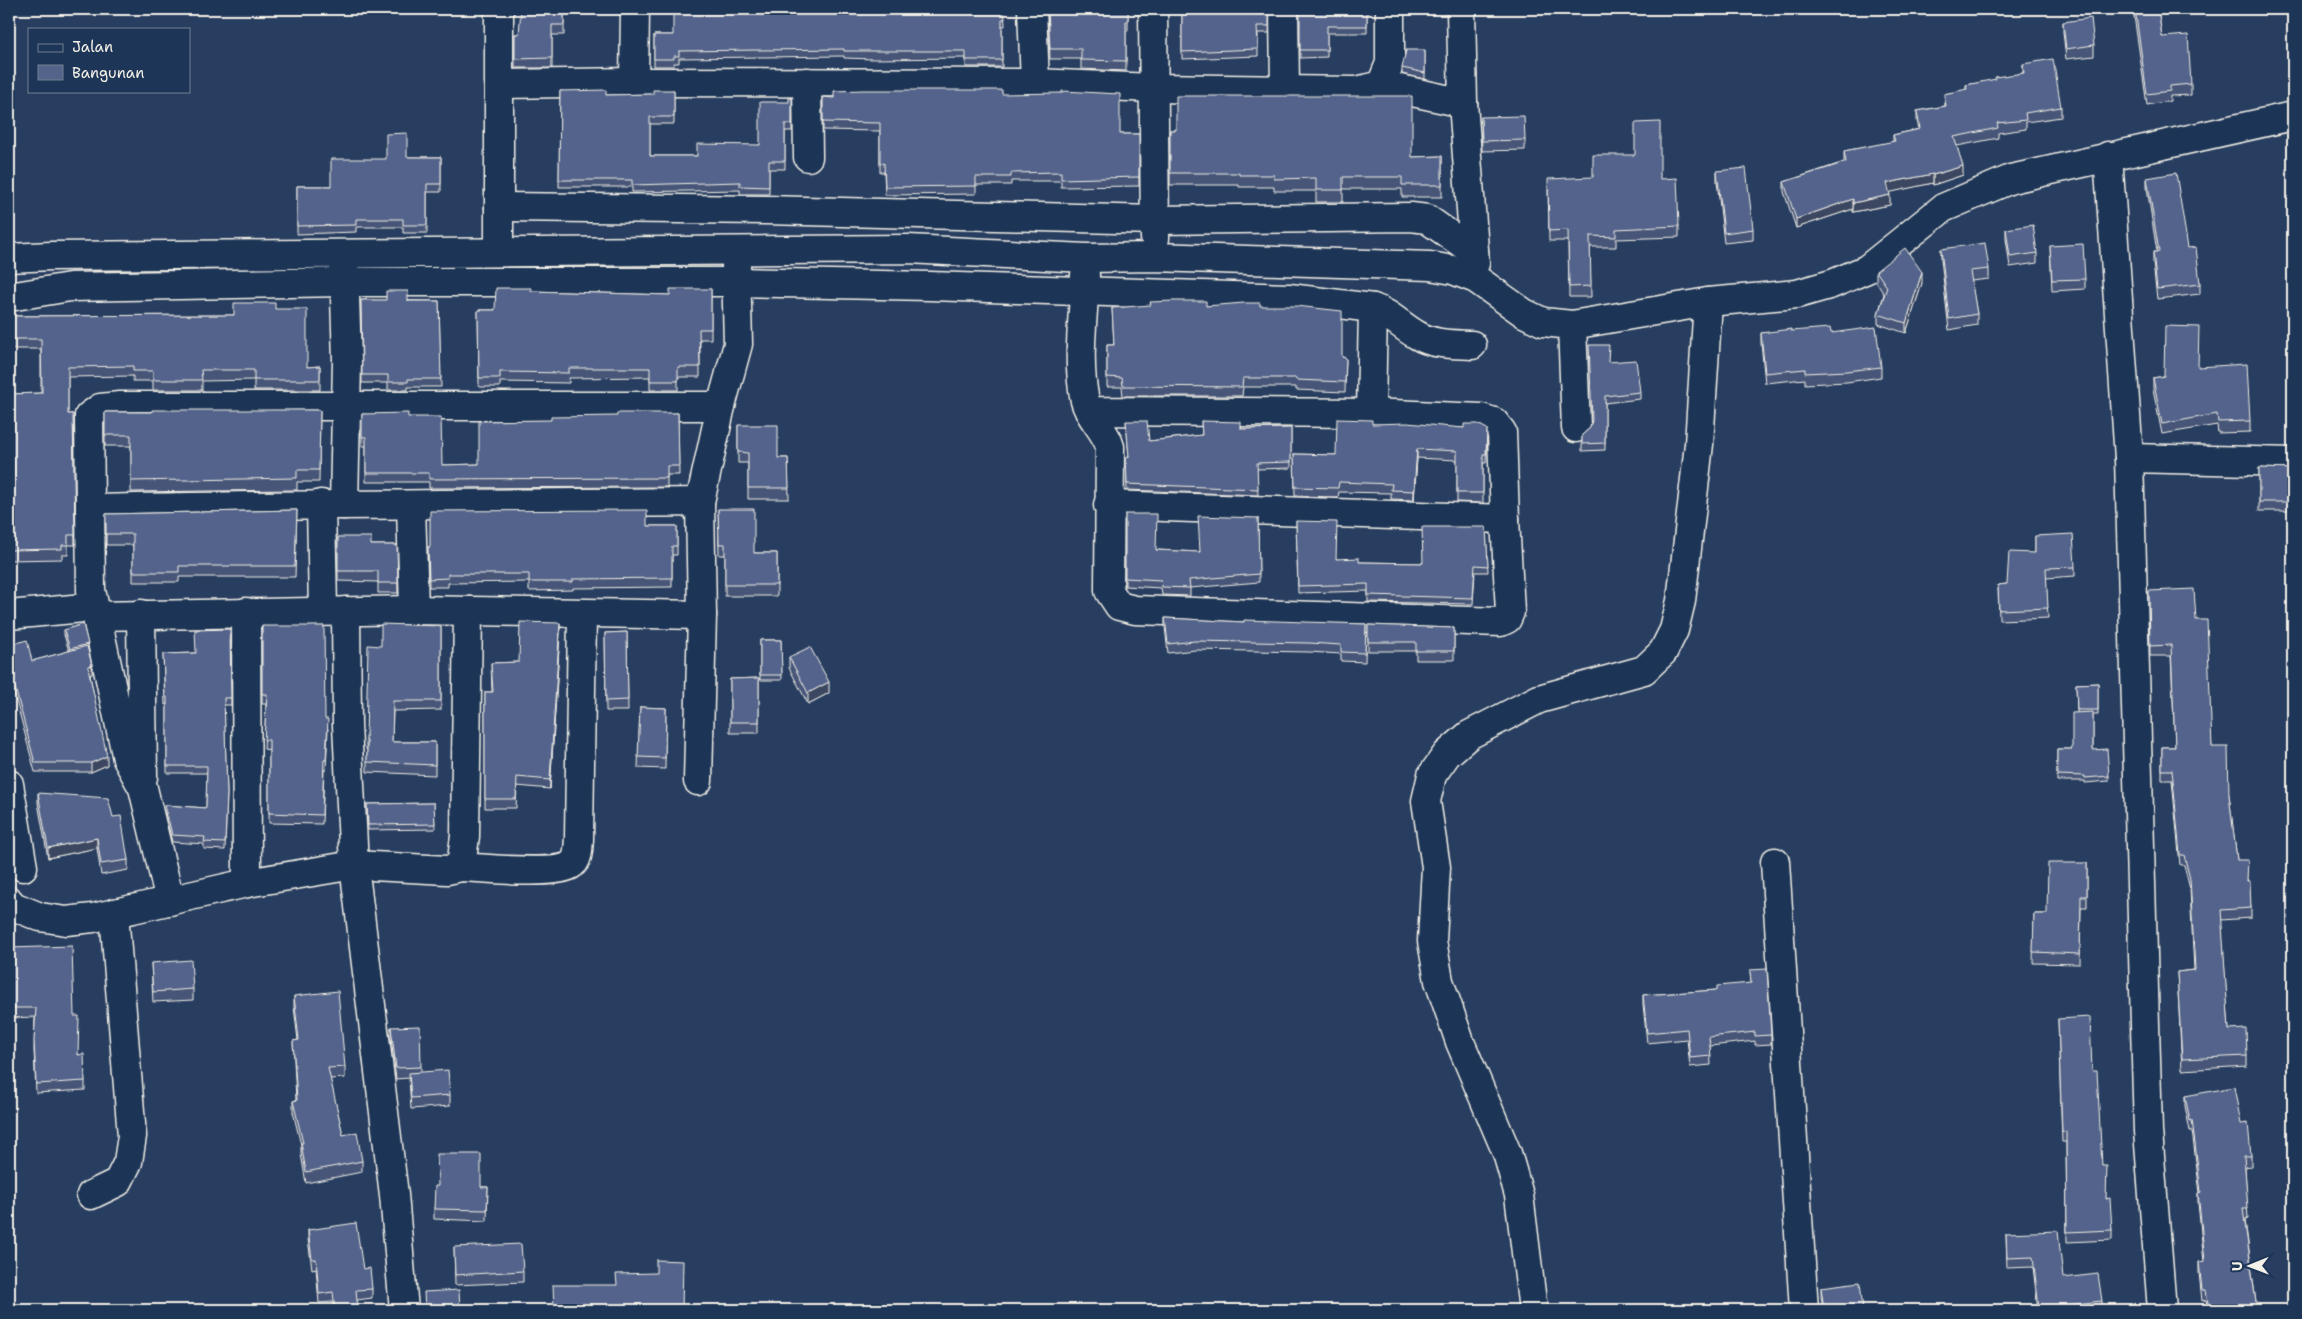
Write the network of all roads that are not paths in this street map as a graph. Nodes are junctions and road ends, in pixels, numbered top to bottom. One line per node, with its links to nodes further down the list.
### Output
1 (499, 9): 11 (street)
2 (635, 9): 8 (street)
3 (1032, 9): 10 (street)
4 (1153, 9): 13 (street)
5 (1284, 9): 14 (street)
6 (1390, 9): 12 (street)
7 (1461, 9): 15 (street)
8 (634, 82): 9 (street); 11 (street)
9 (807, 82): 10 (street); 17 (street)
10 (1035, 83): 13 (street)
11 (500, 84): 19 (street)
12 (1381, 85): 14 (street); 15 (street)
13 (1153, 88): 14 (street); 21 (street)
14 (1285, 90)
15 (1463, 103): 26 (street)
16 (2293, 116): 18 (street)
17 (808, 156)
18 (2108, 156): 39 (street); 48 (street)
19 (499, 207): 20 (street); 24 (street)
20 (766, 210): 21 (street); 23 (street)
21 (1155, 220): 26 (street); 28 (street)
22 (736, 250): 23 (street); 25 (street); 35 (street)
23 (766, 250): 30 (street)
24 (499, 252): 25 (street); 27 (street)
25 (529, 252): 33 (street)
26 (1474, 252): 32 (street)
27 (343, 253): 29 (street); 34 (street)
28 (1155, 257): 30 (street); 31 (street)
29 (9, 258)
30 (1086, 258): 36 (street)
31 (1186, 258): 32 (street); 37 (street)
32 (1476, 279): 41 (street)
33 (530, 280): 34 (street); 35 (street)
34 (345, 282): 38 (street); 43 (street)
35 (737, 282): 36 (street); 44 (street)
36 (1085, 292): 37 (street); 45 (street)
37 (1187, 295): 40 (street)
38 (9, 297)
39 (1708, 302): 41 (street); 78 (street)
40 (1373, 308): 42 (street); 46 (street)
41 (1572, 325): 47 (street)
42 (1472, 345)
43 (346, 406): 44 (street); 51 (street); 54 (street)
44 (721, 406): 50 (street)
45 (1089, 411): 46 (street); 53 (street)
46 (1371, 413): 55 (street)
47 (1576, 428)
48 (2129, 458): 49 (street); 80 (street)
49 (2293, 462)
50 (700, 502): 52 (street); 63 (street)
51 (333, 504): 52 (street); 54 (street); 58 (street)
52 (411, 505): 56 (street)
53 (1108, 505): 55 (street); 55 (street)
54 (90, 509): 57 (street)
55 (1504, 519)
56 (414, 610): 58 (street); 59 (street)
57 (96, 611): 61 (street); 64 (street); 67 (street)
58 (335, 611): 60 (street); 69 (street)
59 (468, 611): 62 (street); 70 (street)
60 (246, 612): 61 (street); 72 (street)
61 (141, 614): 67 (street)
62 (582, 614): 63 (street); 70 (street)
63 (702, 614): 65 (street)
64 (9, 615)
65 (698, 781)
66 (9, 784): 71 (street)
67 (143, 788): 74 (street)
68 (1775, 862): 79 (street)
69 (354, 865): 70 (street); 72 (street); 77 (street)
70 (461, 866)
71 (23, 867)
72 (247, 883): 74 (street)
73 (9, 901): 75 (street)
74 (170, 901): 75 (street)
75 (114, 913): 76 (street)
76 (91, 1195)
77 (404, 1310)
78 (1533, 1310)
79 (1804, 1310)
80 (2162, 1310)

